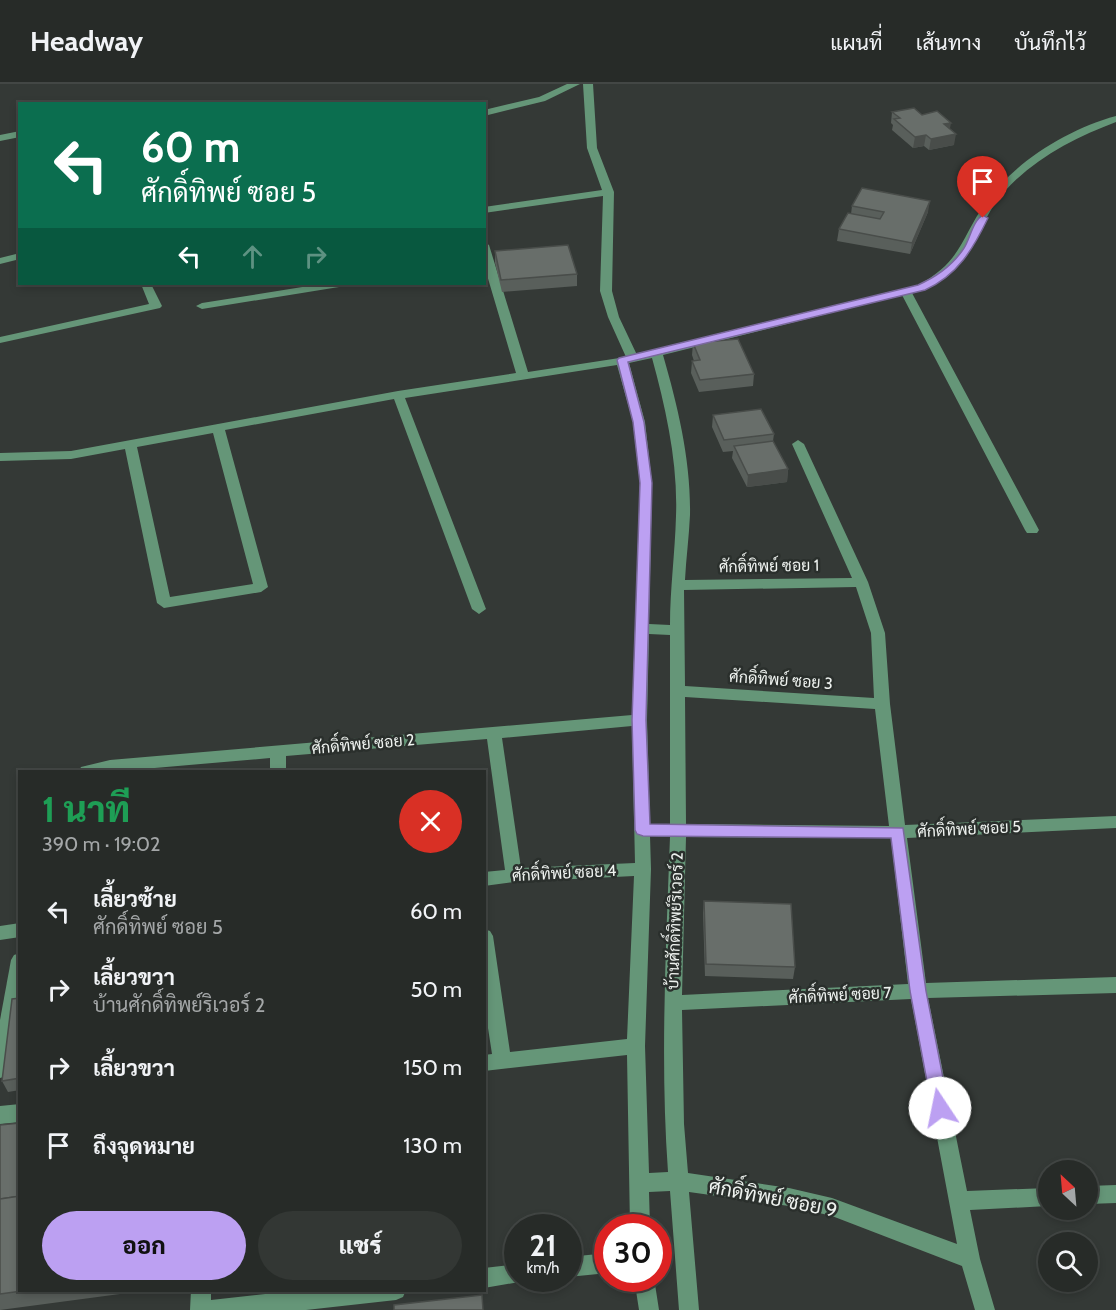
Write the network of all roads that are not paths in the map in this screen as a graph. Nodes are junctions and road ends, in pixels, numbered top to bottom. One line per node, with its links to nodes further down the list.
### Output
1 (575, 84): 3 (street)
2 (588, 84): 7 (street)
3 (486, 113)
4 (1116, 119): 14 (street)
5 (18, 134): 6 (street)
6 (0, 138)
7 (609, 192): 8 (street); 18 (street, บ้านศักดิ์ทิพย์ริเวอร์ 2)
8 (486, 210)
9 (18, 256): 11 (street)
10 (487, 259): 19 (street)
11 (0, 261)
12 (146, 285): 16 (street)
13 (333, 285): 15 (street)
14 (906, 292): 17 (street); 25 (street)
15 (202, 306)
16 (0, 340)
17 (657, 354): 18 (street); 27 (street, บ้านศักดิ์ทิพย์ริเวอร์ 2)
18 (628, 360): 19 (street); 29 (street, บ้านศักดิ์ทิพย์ริเวอร์ 2)
19 (524, 376): 20 (street)
20 (398, 395): 21 (street); 28 (street)
21 (218, 428): 22 (street); 22 (street)
22 (130, 443): 24 (street)
23 (798, 444): 26 (street)
24 (0, 458)
25 (1032, 530)
26 (861, 582): 27 (street, ศักดิ์ทิพย์ ซอย 1); 32 (street)
27 (677, 585): 30 (street, บ้านศักดิ์ทิพย์ริเวอร์ 2)
28 (479, 609)
29 (642, 628): 30 (street); 33 (street, บ้านศักดิ์ทิพย์ริเวอร์ 2)
30 (677, 632): 31 (street, บ้านศักดิ์ทิพย์ริเวอร์ 2)
31 (678, 691): 32 (street, ศักดิ์ทิพย์ ซอย 3); 40 (street, บ้านศักดิ์ทิพย์ริเวอร์ 2)
32 (882, 704): 41 (street)
33 (639, 720): 34 (street, ศักดิ์ทิพย์ ซอย 2); 39 (street, บ้านศักดิ์ทิพย์ริเวอร์ 2)
34 (494, 733): 35 (street, ศักดิ์ทิพย์ ซอย 2); 43 (street)
35 (278, 752): 36 (street, ศักดิ์ทิพย์ ซอย 2); 37 (street)
36 (92, 770)
37 (278, 770)
38 (1116, 822): 41 (street, ศักดิ์ทิพย์ ซอย 5)
39 (643, 830): 40 (street, ศักดิ์ทิพย์ ซอย 5); 42 (street, บ้านศักดิ์ทิพย์ริเวอร์ 2)
40 (678, 830): 41 (street, ศักดิ์ทิพย์ ซอย 5); 51 (street, บ้านศักดิ์ทิพย์ริเวอร์ 2)
41 (898, 832): 50 (street)
42 (643, 869): 43 (street, ศักดิ์ทิพย์ ซอย 4); 52 (street, บ้านศักดิ์ทิพย์ริเวอร์ 2)
43 (514, 875): 44 (street, ศักดิ์ทิพย์ ซอย 4)
44 (486, 879)
45 (18, 930): 46 (street)
46 (0, 933)
47 (486, 964): 53 (street)
48 (18, 971): 54 (street)
49 (1116, 985): 50 (street, ศักดิ์ทิพย์ ซอย 7)
50 (918, 991): 51 (street, ศักดิ์ทิพย์ ซอย 7); 62 (street)
51 (673, 1003): 57 (street, บ้านศักดิ์ทิพย์ริเวอร์ 2)
52 (636, 1046): 53 (street); 58 (street, บ้านศักดิ์ทิพย์ริเวอร์ 2)
53 (493, 1062)
54 (0, 1070)
55 (18, 1113): 56 (street)
56 (0, 1115)
57 (677, 1181): 58 (street, ศักดิ์ทิพย์ ซอย 9); 64 (street, ศักดิ์ทิพย์ ซอย 9); 74 (street, บ้านศักดิ์ทิพย์ริเวอร์ 2)
58 (639, 1183): 63 (street, บ้านศักดิ์ทิพย์ริเวอร์ 2)
59 (1116, 1194): 60 (street)
60 (1098, 1195)
61 (1038, 1198): 62 (street)
62 (958, 1202): 64 (street)
63 (640, 1214)
64 (970, 1259): 75 (street)
65 (504, 1276): 66 (street)
66 (486, 1278)
67 (201, 1292): 71 (street)
68 (390, 1292): 70 (street)
69 (646, 1292): 73 (street)
70 (359, 1303): 72 (street)
71 (200, 1310)
72 (210, 1310)
73 (649, 1310)
74 (689, 1310)
75 (985, 1310)

